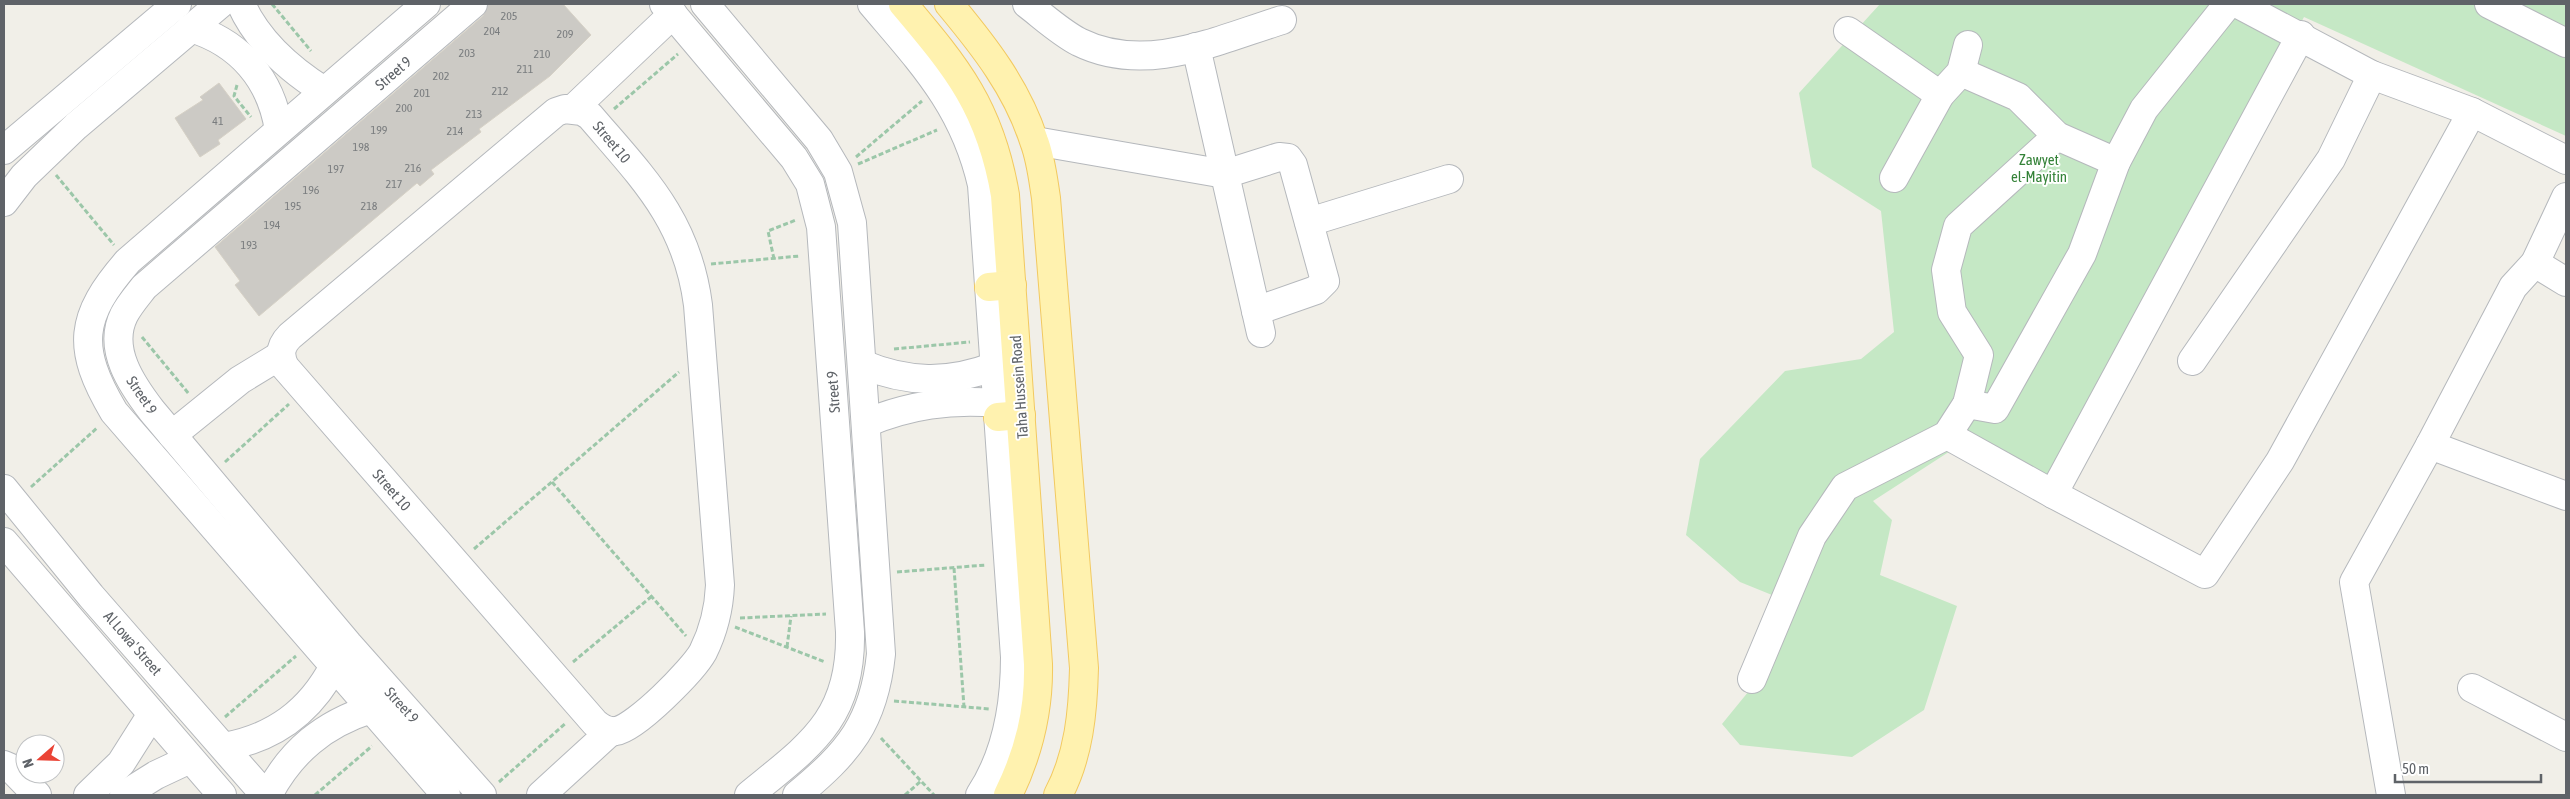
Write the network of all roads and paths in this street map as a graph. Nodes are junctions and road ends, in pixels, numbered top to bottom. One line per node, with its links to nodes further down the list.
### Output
1 (177, 4): 39 (street)
2 (220, 4): 17 (street)
3 (241, 4): 29 (street)
4 (272, 4): 24 (path)
5 (426, 4): 29 (street, Street 9)
6 (473, 4): 58 (street, Street 9)
7 (705, 4): 28 (street, Street 9)
8 (872, 4): 27 (street)
9 (903, 4): 57 (main road, Taha Hussein Road)
10 (949, 4): 38 (main road)
11 (1027, 4): 23 (street)
12 (2228, 4): 42 (street)
13 (2238, 4): 19 (street)
14 (2489, 4): 21 (street)
15 (668, 9): 20 (street, Street 9); 32 (street)
16 (1282, 20): 23 (street)
17 (191, 28): 36 (street); 40 (street)
18 (1848, 31): 30 (street)
19 (2301, 35): 26 (street); 77 (street)
20 (694, 40): 31 (street, Street 9); 35 (path)
21 (2566, 43)
22 (1968, 45): 25 (street)
23 (1196, 46): 44 (street)
24 (312, 53)
25 (1961, 72): 30 (street); 37 (street)
26 (2372, 74): 33 (street); 63 (street)
27 (940, 86): 34 (street); 43 (path)
28 (775, 87): 31 (street); 43 (street, Street 9)
29 (324, 91): 36 (street, Street 9)
30 (1940, 95): 45 (street)
31 (752, 108): 49 (street, Street 9)
32 (573, 109): 35 (street, Street 10); 61 (street)
33 (2472, 112): 41 (street); 77 (street)
34 (961, 120): 43 (path); 57 (street)
35 (597, 124): 55 (street, Street 10)
36 (279, 130): 53 (street, Street 9)
37 (2057, 136): 42 (street); 66 (street)
38 (1035, 141): 44 (street); 129 (main road)
39 (4, 150)
40 (42, 158): 48 (street); 53 (path)
41 (2566, 160)
42 (2116, 162): 66 (street)
43 (838, 172): 62 (street, Street 9)
44 (1225, 174): 50 (street); 50 (street)
45 (1894, 178)
46 (1449, 179): 50 (street)
47 (2566, 197): 54 (street)
48 (4, 202)
49 (819, 213): 51 (street, Street 9); 52 (path)
50 (1309, 222)
51 (823, 254): 52 (path); 81 (street, Street 9)
52 (774, 258): 55 (path)
53 (128, 261): 70 (street, Street 9)
54 (2535, 263): 56 (street); 74 (street)
55 (691, 266): 60 (street, Street 10)
56 (2566, 282)
57 (1001, 286): 59 (street); 69 (main road, Taha Hussein Road)
58 (124, 316): 67 (path); 68 (street, Street 9)
59 (993, 340): 62 (path); 64 (street)
60 (702, 352): 76 (path); 92 (street, Street 10)
61 (281, 355): 65 (street, Street 10); 67 (street)
62 (861, 358): 64 (street); 71 (street, Street 9)
63 (2192, 361)
64 (994, 366): 69 (street)
65 (304, 389): 75 (path); 84 (street, Street 10)
66 (1967, 404): 73 (street)
67 (202, 410): 72 (street)
68 (152, 411): 70 (street); 72 (street, Street 9)
69 (1006, 412): 71 (street); 83 (street); 128 (main road, Taha Hussein Road)
70 (121, 422): 78 (path); 93 (street, Street 9)
71 (866, 423): 80 (street, Street 9)
72 (172, 435): 75 (street, Street 9)
73 (1947, 435): 77 (street); 99 (street)
74 (2430, 445): 79 (street); 130 (street)
75 (208, 477): 114 (street, Street 9)
76 (552, 482): 84 (path); 88 (path)
77 (2053, 494)
78 (9, 496): 87 (street, Al Lowa' Street)
79 (2566, 496)
80 (872, 513): 81 (street); 86 (street, Street 9)
81 (842, 515): 89 (street, Street 9)
82 (4, 542): 91 (street)
83 (1008, 563): 85 (path); 105 (street)
84 (457, 564): 98 (street, Street 10)
85 (954, 568): 86 (path); 101 (path)
86 (876, 574): 104 (street, Street 9)
87 (91, 596): 91 (street); 110 (street, Al Lowa' Street)
88 (652, 596): 95 (path); 98 (path)
89 (849, 613): 90 (path); 97 (street, Street 9)
90 (792, 616): 92 (path); 94 (path)
91 (68, 617): 106 (street)
92 (716, 620): 94 (path); 95 (street, Street 10)
93 (312, 642): 96 (street, Street 9); 110 (path)
94 (787, 648): 97 (path)
95 (702, 654): 108 (street, Street 10)
96 (334, 666): 102 (street, Street 9); 110 (street)
97 (848, 672): 123 (street, Street 9)
98 (555, 677): 103 (street, Street 10)
99 (1752, 679)
100 (2472, 688): 109 (street)
101 (964, 707): 104 (path); 105 (path)
102 (371, 709): 107 (street, Street 9); 119 (street)
103 (583, 709): 108 (street, Street 10); 114 (path)
104 (869, 710): 113 (path); 124 (street, Street 9)
105 (1011, 711): 127 (street)
106 (152, 714): 111 (street); 116 (street)
107 (390, 731): 120 (path); 121 (street, Street 9)
108 (611, 731): 122 (street)
109 (2564, 731)
110 (216, 739): 119 (street, Al Lowa' Street)
111 (190, 759): 117 (street); 118 (street)
112 (4, 765): 115 (street)
113 (921, 781): 125 (path); 126 (path)
114 (490, 789)
115 (37, 795)
116 (88, 795)
117 (124, 795)
118 (222, 795)
119 (266, 795)
120 (315, 795)
121 (446, 795)
122 (541, 795)
123 (749, 795)
124 (797, 795)
125 (905, 795)
126 (934, 795)
127 (980, 795)
128 (1008, 795)
129 (1058, 795)
130 (2391, 795)

